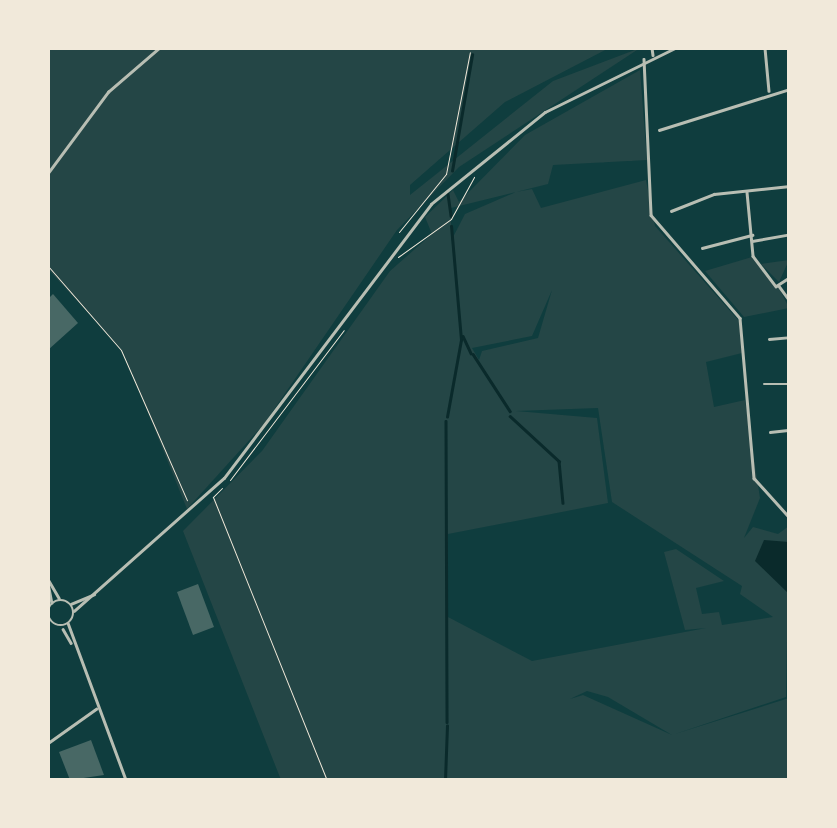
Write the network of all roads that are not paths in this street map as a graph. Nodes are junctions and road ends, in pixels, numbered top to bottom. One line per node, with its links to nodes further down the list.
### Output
1 (159, 48): 12 (street)
2 (473, 48): 3 (street)
3 (502, 48)
4 (652, 48): 7 (street)
5 (675, 48): 7 (street)
6 (765, 48): 10 (street)
7 (654, 55): 8 (street)
8 (644, 59): 34 (street); 36 (street)
9 (790, 89): 10 (street)
10 (770, 93): 11 (street)
11 (658, 130)
12 (48, 173)
13 (790, 186): 14 (street)
14 (747, 191): 15 (street); 17 (street)
15 (670, 211)
16 (790, 234): 18 (street)
17 (752, 235): 18 (street); 19 (street)
18 (752, 241): 21 (street)
19 (702, 248)
20 (790, 277): 21 (street)
21 (778, 284): 22 (street)
22 (790, 301)
23 (770, 338): 24 (street)
24 (790, 338)
25 (790, 369): 27 (street)
26 (764, 384): 27 (street)
27 (788, 384): 28 (street)
28 (789, 391): 29 (street)
29 (790, 407)
30 (790, 430): 31 (street)
31 (770, 432)
32 (790, 475): 33 (street)
33 (790, 488)
34 (790, 518)
35 (48, 580): 37 (street); 38 (street)
36 (100, 591): 39 (street); 40 (street)
37 (60, 600): 38 (street); 39 (street)
38 (52, 603): 41 (street)
39 (71, 604): 40 (street)
40 (74, 610): 42 (street)
41 (48, 611): 43 (street)
42 (68, 623): 44 (street); 46 (street)
43 (53, 624): 44 (street); 45 (street)
44 (61, 626): 46 (street)
45 (48, 628)
46 (75, 649): 47 (street)
47 (98, 708): 48 (street); 49 (street)
48 (48, 743)
49 (126, 780)

